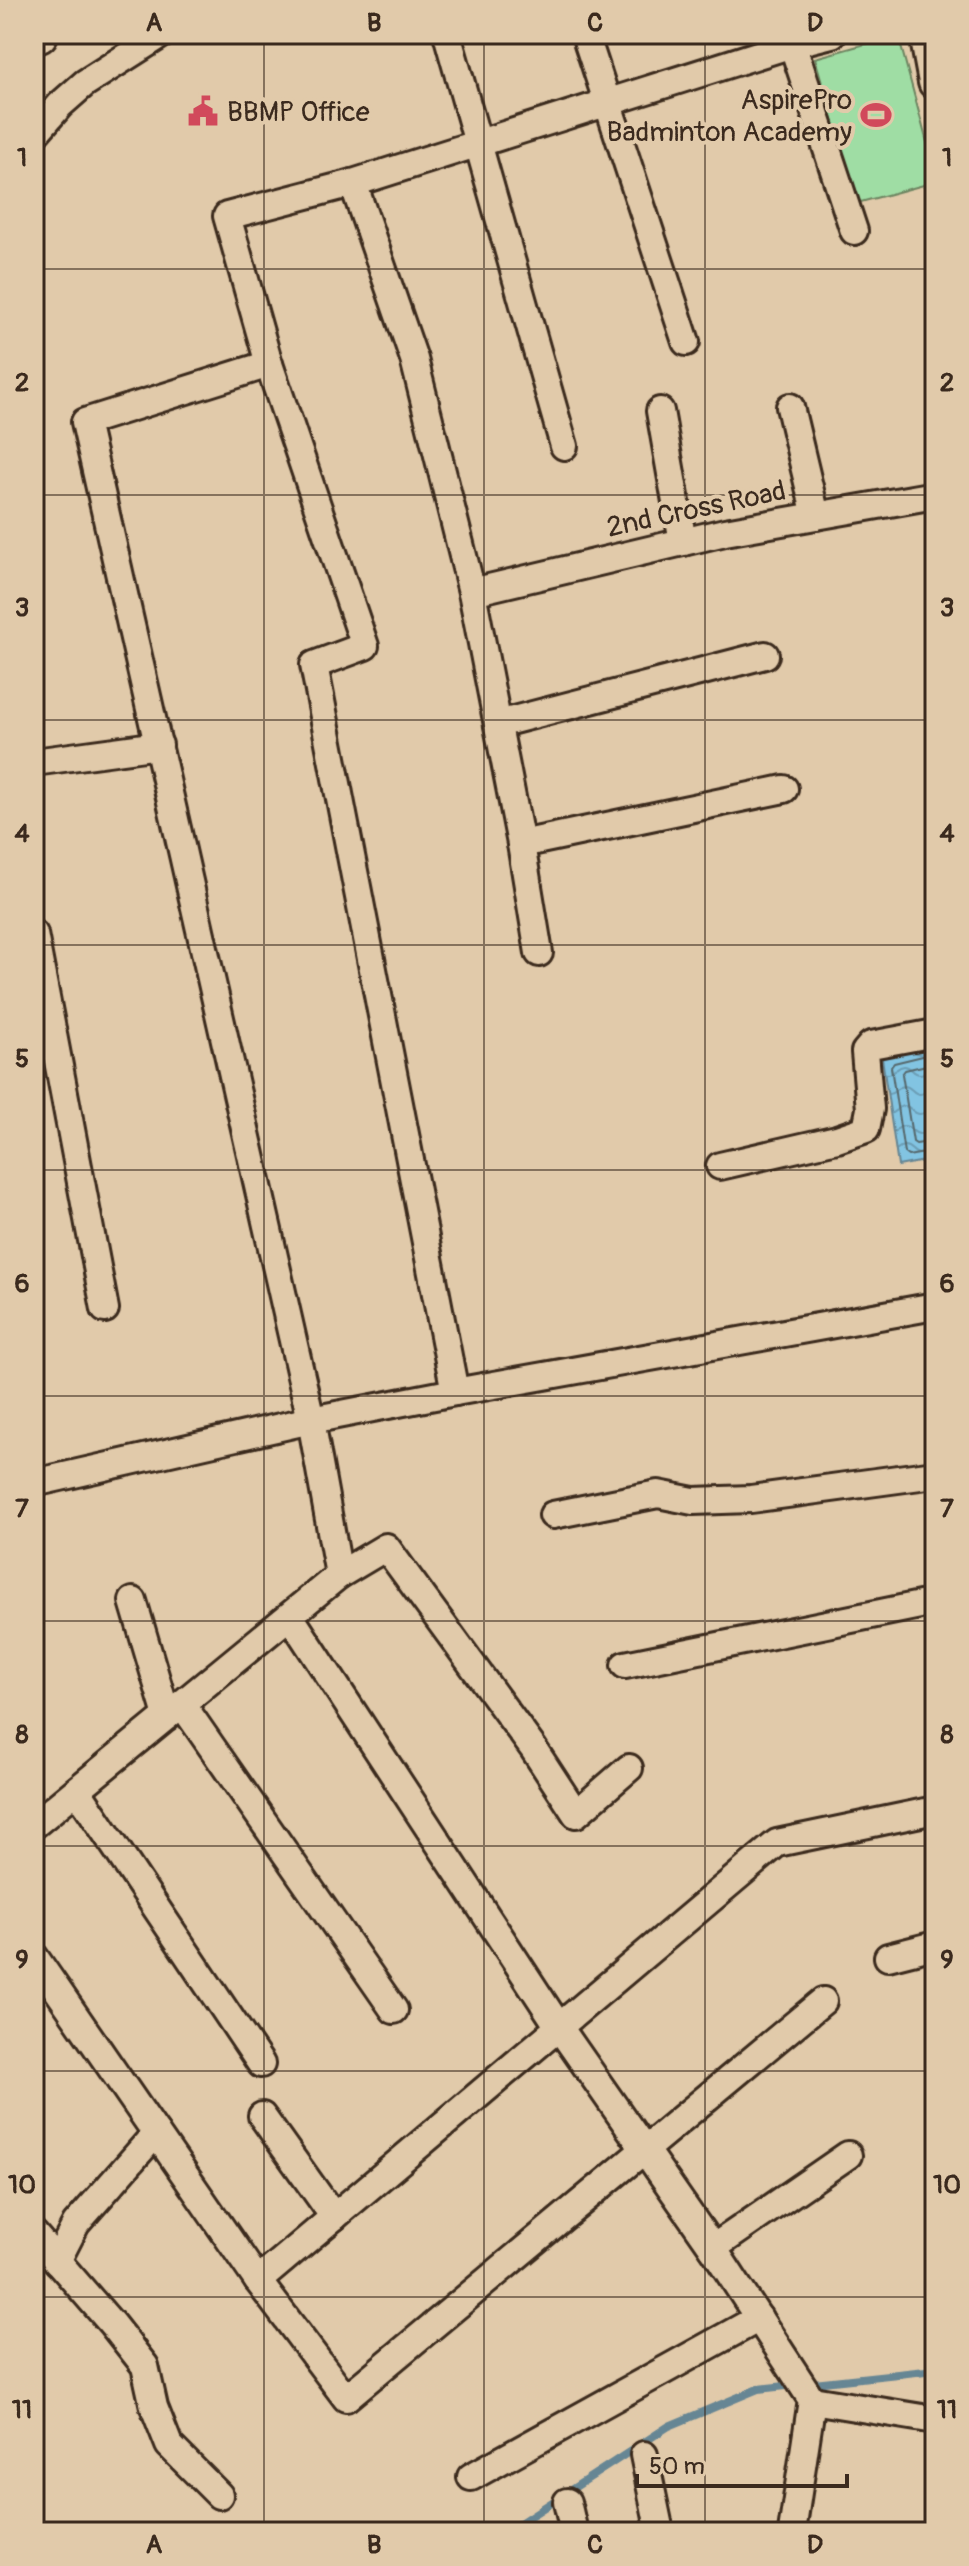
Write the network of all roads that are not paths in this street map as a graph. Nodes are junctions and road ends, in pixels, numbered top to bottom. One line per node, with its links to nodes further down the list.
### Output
1 (162, 34): 9 (street)
2 (447, 34): 10 (street)
3 (585, 34): 8 (street)
4 (832, 34): 6 (street)
5 (926, 34): 7 (street)
6 (790, 39): 8 (street); 12 (street)
7 (935, 82)
8 (608, 101): 10 (street); 13 (street)
9 (34, 135)
10 (479, 142): 11 (street); 17 (street)
11 (353, 183): 14 (street); 21 (street)
12 (854, 231)
13 (686, 342)
14 (269, 364): 24 (street); 34 (street)
15 (790, 407): 19 (street)
16 (660, 411): 20 (street)
17 (564, 446)
18 (935, 495): 19 (street, 2nd Cross Road)
19 (816, 516): 20 (street, 2nd Cross Road)
20 (683, 542): 21 (street, 2nd Cross Road)
21 (472, 592): 23 (street)
22 (765, 655): 23 (street)
23 (498, 724): 27 (street)
24 (159, 745): 25 (street); 35 (street)
25 (34, 762)
26 (784, 789): 27 (street)
27 (521, 844): 29 (street)
28 (34, 934): 33 (street)
29 (539, 953)
30 (935, 1033): 31 (street)
31 (720, 1166)
32 (935, 1306): 34 (street)
33 (105, 1309)
34 (455, 1392): 35 (street)
35 (311, 1420): 37 (street); 39 (street)
36 (935, 1474): 38 (street)
37 (34, 1483)
38 (553, 1515)
39 (339, 1575): 42 (street); 45 (street)
40 (133, 1601): 44 (street)
41 (935, 1602): 43 (street)
42 (290, 1616): 44 (street); 54 (street)
43 (625, 1665)
44 (174, 1710): 46 (street); 53 (street)
45 (629, 1768)
46 (77, 1790): 48 (street); 55 (street)
47 (935, 1810): 54 (street)
48 (34, 1825)
49 (935, 1945): 51 (street)
50 (34, 1956): 57 (street)
51 (888, 1957)
52 (823, 2001): 58 (street)
53 (394, 2010)
54 (559, 2027): 58 (street); 60 (street)
55 (261, 2064)
56 (262, 2116): 60 (street)
57 (156, 2133): 63 (street); 64 (street)
58 (644, 2151): 62 (street); 64 (street)
59 (848, 2155): 62 (street)
60 (334, 2217): 64 (street)
61 (34, 2234): 63 (street)
62 (713, 2248): 65 (street)
63 (57, 2261): 70 (street)
64 (258, 2281)
65 (759, 2318): 66 (street); 69 (street)
66 (811, 2399): 67 (street); 74 (street)
67 (935, 2420)
68 (644, 2455): 73 (street)
69 (471, 2477)
70 (219, 2495)
71 (567, 2502): 72 (street)
72 (574, 2532)
73 (660, 2532)
74 (792, 2532)

